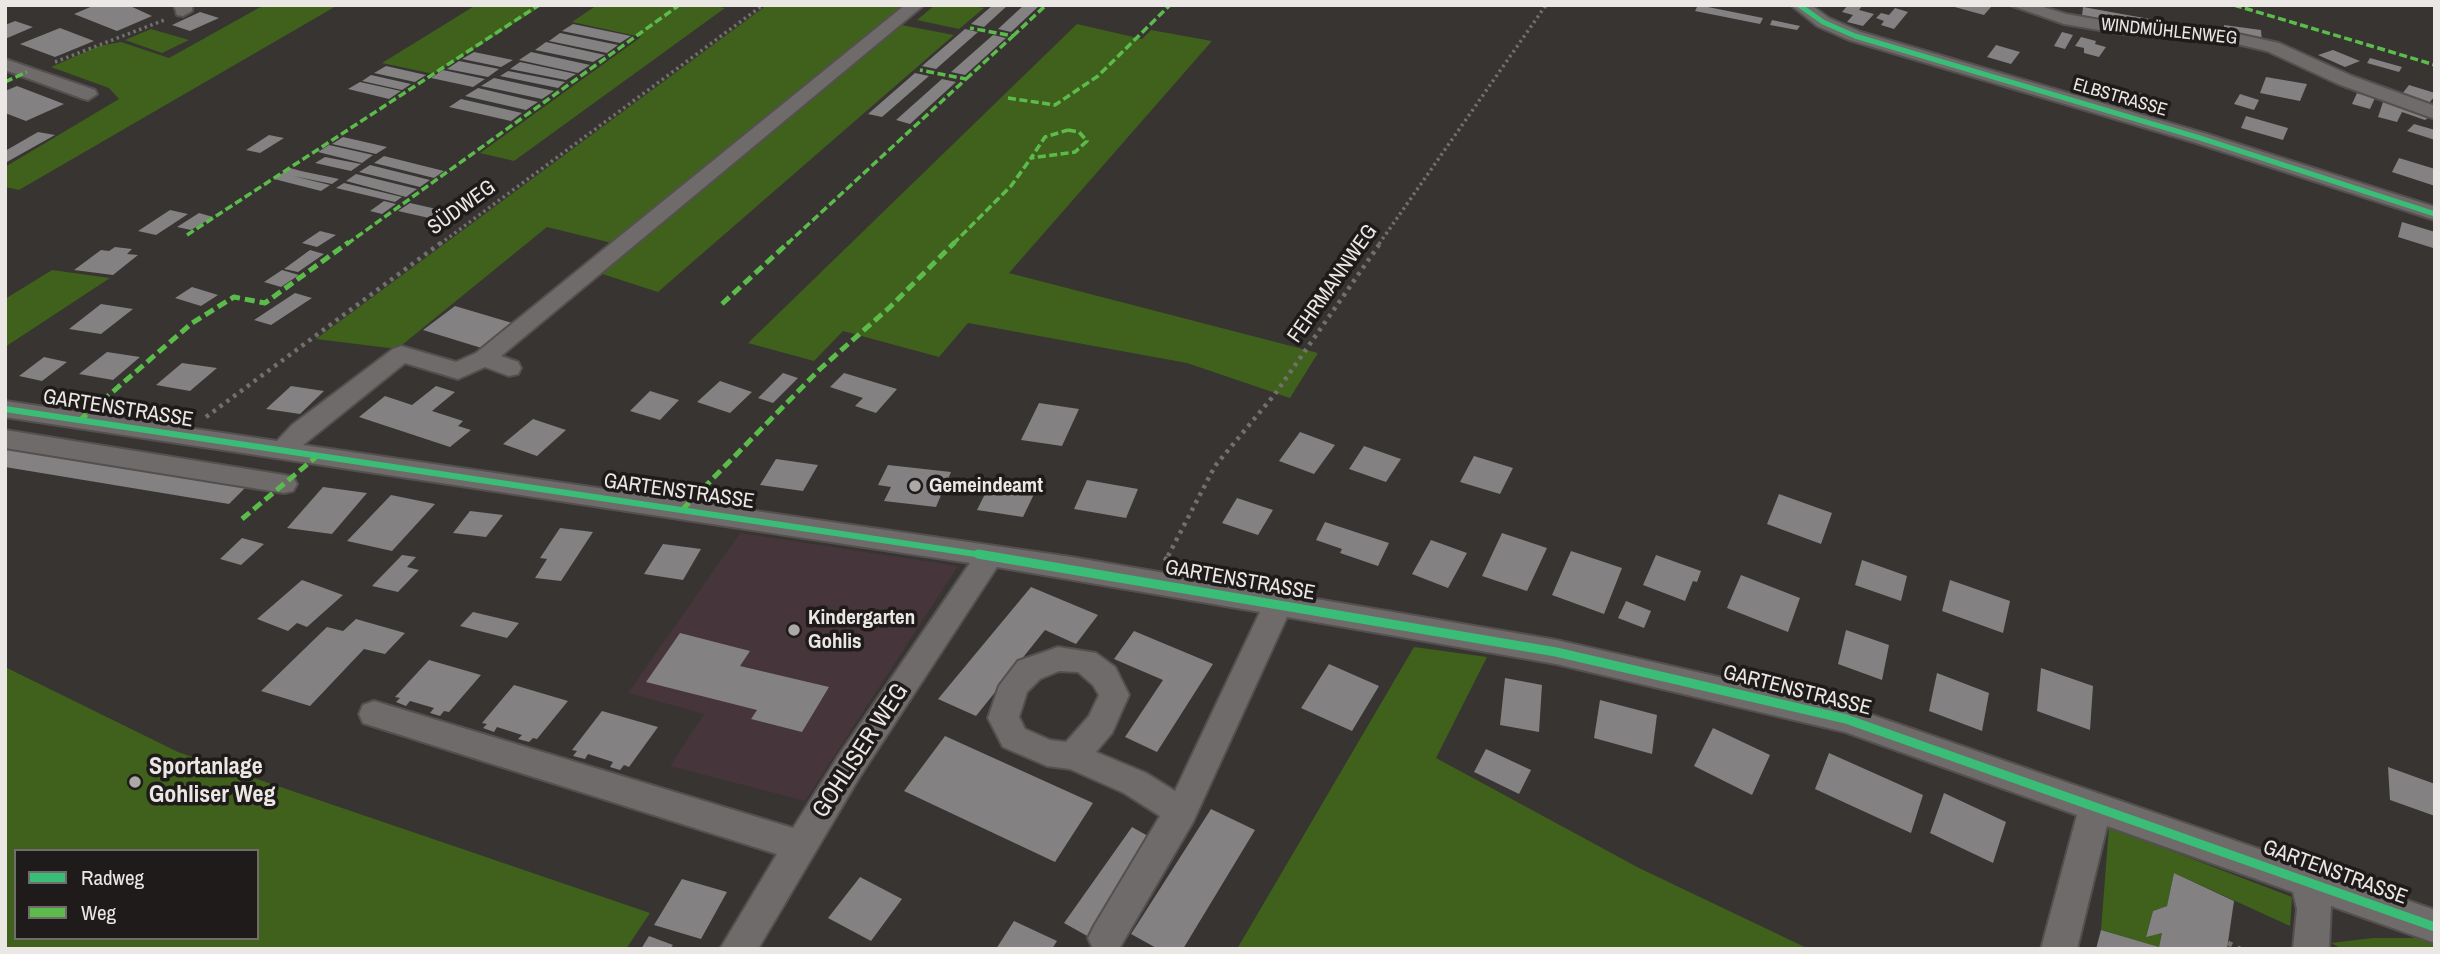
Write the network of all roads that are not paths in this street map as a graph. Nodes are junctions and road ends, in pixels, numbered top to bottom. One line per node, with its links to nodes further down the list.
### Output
1 (916, 5): 10 (street)
2 (1799, 5): 9 (street, ELBSTRASSE)
3 (2018, 5): 8 (street, WINDMÜHLENWEG)
4 (5, 64): 5 (street)
5 (27, 72): 6 (street); 7 (street)
6 (5, 82)
7 (88, 94)
8 (2435, 113)
9 (2435, 214)
10 (484, 358): 11 (street); 14 (street)
11 (509, 368)
12 (5, 409): 14 (street, GARTENSTRASSE)
13 (5, 439): 15 (street)
14 (282, 452): 16 (street, GARTENSTRASSE)
15 (284, 484)
16 (990, 556): 17 (street, GARTENSTRASSE); 23 (street, GOHLISER WEG)
17 (1153, 584): 18 (street, GARTENSTRASSE)
18 (1278, 605): 21 (street, GARTENSTRASSE); 22 (street)
19 (374, 714): 23 (street)
20 (1073, 756): 22 (street)
21 (2096, 805): 24 (street, GARTENSTRASSE); 28 (street)
22 (1181, 812): 26 (street)
23 (800, 846): 27 (street, GOHLISER WEG)
24 (2307, 881): 25 (street, GARTENSTRASSE); 29 (street)
25 (2435, 927)
26 (1106, 938)
27 (738, 949)
28 (2059, 949)
29 (2311, 949)

